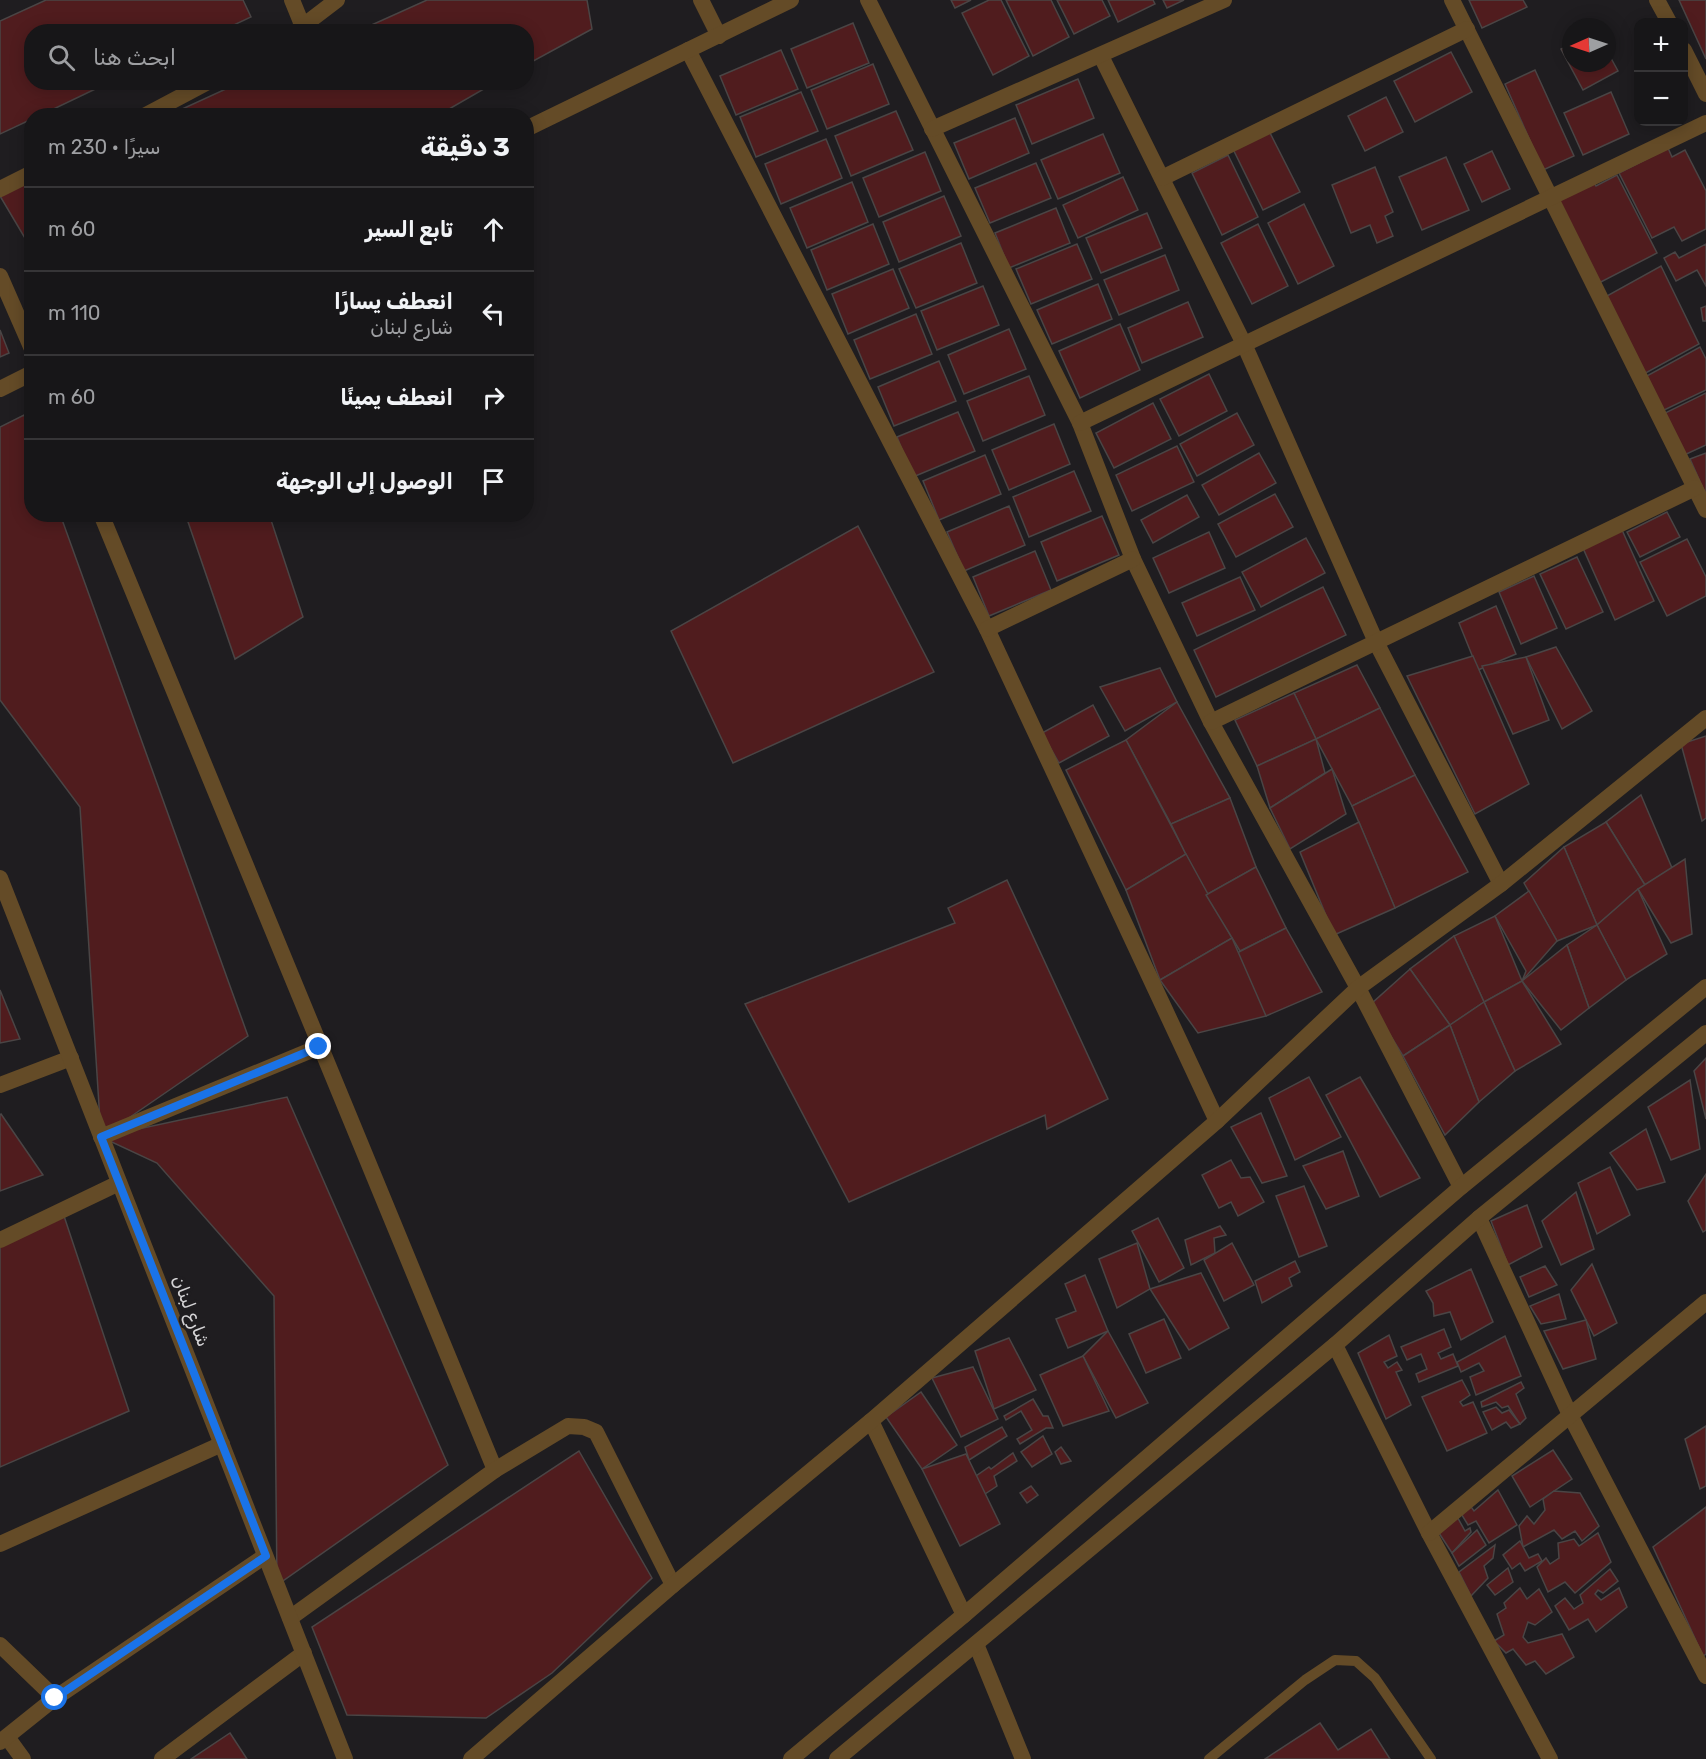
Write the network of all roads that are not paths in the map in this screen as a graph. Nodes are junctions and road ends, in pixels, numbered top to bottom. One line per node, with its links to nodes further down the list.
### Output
1 (292, 0): 10 (street)
2 (337, 0): 11 (street)
3 (701, 0): 13 (street)
4 (792, 0): 13 (street)
5 (868, 0): 22 (street)
6 (1224, 0): 15 (street)
7 (1452, 0): 12 (street)
8 (1657, 0): 9 (street)
9 (1667, 18)
10 (298, 24)
11 (306, 24)
12 (1467, 30): 24 (street); 26 (street)
13 (719, 36): 14 (street)
14 (688, 50): 21 (street); 37 (street)
15 (1101, 56): 22 (street); 24 (street)
16 (1688, 60): 18 (street)
17 (193, 90): 19 (street)
18 (1706, 94)
19 (159, 108)
20 (1706, 123): 26 (street)
21 (534, 125)
22 (932, 129): 32 (street)
23 (24, 177): 25 (street)
24 (1161, 178): 29 (street)
25 (0, 189)
26 (1550, 198): 29 (street); 33 (street)
27 (0, 276): 28 (street)
28 (24, 331)
29 (1244, 344): 32 (street); 38 (street)
30 (24, 377): 31 (street)
31 (0, 389)
32 (1080, 423): 36 (street)
33 (1695, 488): 34 (street); 38 (street)
34 (1706, 510)
35 (104, 522): 46 (street)
36 (1133, 559): 37 (street); 40 (street)
37 (987, 629): 49 (street)
38 (1376, 642): 40 (street); 42 (street)
39 (1706, 718): 42 (street)
40 (1211, 722): 44 (street)
41 (0, 878): 47 (street, شارع لبنان)
42 (1501, 884): 44 (street)
43 (1706, 987): 52 (street)
44 (1358, 988): 49 (street); 52 (street)
45 (1706, 1033): 53 (street)
46 (319, 1047): 50 (street); 60 (street)
47 (71, 1058): 48 (street); 50 (street, شارع لبنان)
48 (0, 1085)
49 (1217, 1121): 58 (street)
50 (101, 1137): 51 (street, شارع لبنان)
51 (119, 1184): 54 (street); 59 (street, شارع لبنان)
52 (1461, 1187): 65 (street)
53 (1479, 1218): 56 (street); 57 (street)
54 (0, 1240)
55 (1706, 1302): 57 (street)
56 (1335, 1344): 61 (street); 67 (street)
57 (1570, 1415): 61 (street); 70 (street)
58 (871, 1421): 64 (street); 65 (street)
59 (222, 1444): 62 (street); 63 (street, شارع لبنان)
60 (495, 1470): 64 (street); 66 (street)
61 (1428, 1533): 82 (street)
62 (0, 1544)
63 (266, 1556): 66 (street, شارع لبنان); 71 (street)
64 (673, 1585): 76 (street)
65 (964, 1615): 77 (street)
66 (290, 1618): 69 (street, شارع لبنان)
67 (976, 1644): 78 (street); 79 (street)
68 (0, 1646): 71 (street)
69 (303, 1653): 74 (street); 75 (street, شارع لبنان)
70 (1706, 1676)
71 (55, 1698): 72 (street)
72 (4, 1740): 73 (street)
73 (23, 1759)
74 (162, 1759)
75 (345, 1759)
76 (471, 1759)
77 (792, 1759)
78 (837, 1759)
79 (1023, 1759)
80 (1209, 1759): 81 (lane)
81 (1431, 1759)
82 (1550, 1759)

